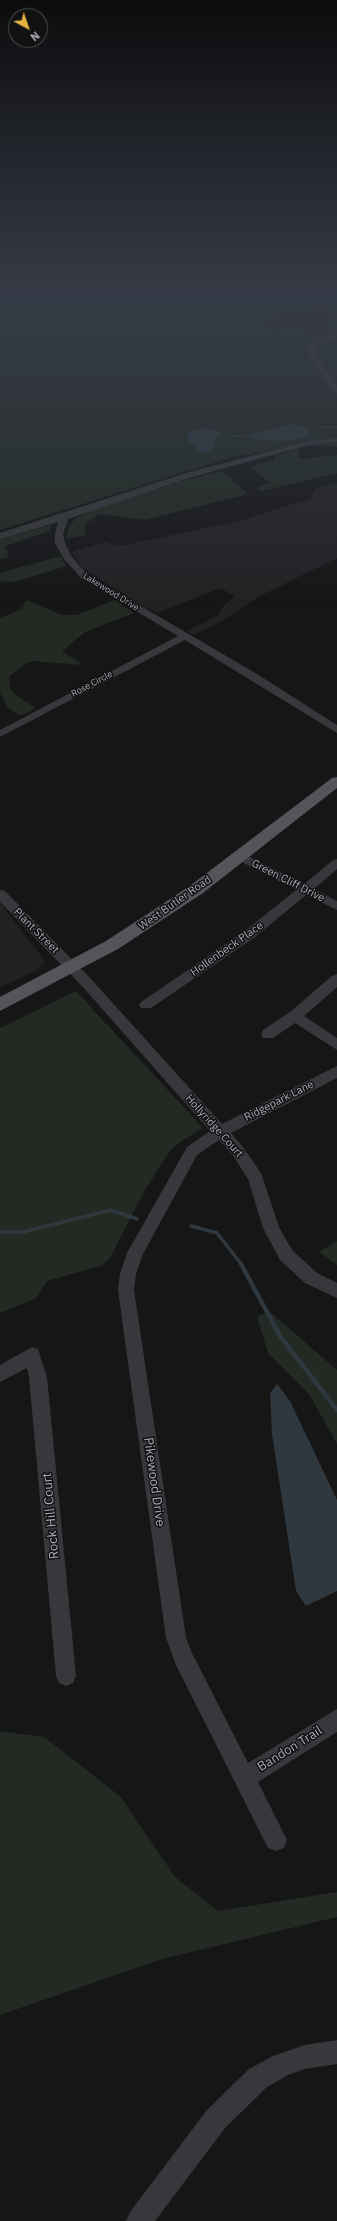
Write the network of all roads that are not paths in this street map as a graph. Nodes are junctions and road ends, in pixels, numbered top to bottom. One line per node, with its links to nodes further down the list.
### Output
1 (337, 440): 2 (street)
2 (64, 517): 3 (street); 4 (street, Lakewood Drive)
3 (0, 536)
4 (185, 636): 5 (street, Lakewood Drive); 6 (street, Rose Circle)
5 (337, 730)
6 (0, 734)
7 (337, 781): 8 (main road, West Butler Road)
8 (240, 856): 10 (street, Green Cliff Drive); 13 (main road, West Butler Road)
9 (337, 863): 10 (street, Hollenbeck Place)
10 (305, 890): 12 (street, Green Cliff Drive); 16 (street, Hollenbeck Place)
11 (0, 894): 13 (street, Plant Street)
12 (337, 906)
13 (72, 967): 15 (main road, West Butler Road); 23 (street, Hollyridge Court)
14 (337, 979): 17 (street)
15 (0, 1005)
16 (146, 1005)
17 (295, 1016): 18 (street); 19 (street)
18 (268, 1034)
19 (337, 1044)
20 (337, 1062): 21 (street)
21 (337, 1066)
22 (337, 1071): 23 (street, Ridgepark Lane)
23 (220, 1131): 24 (street, Hollyridge Court); 28 (street, Pikewood Drive)
24 (337, 1291)
25 (0, 1374): 26 (street, Rock Hill Court)
26 (66, 1676)
27 (337, 1720): 28 (street, Bandon Trail)
28 (244, 1778): 29 (street, Pikewood Drive)
29 (276, 1840)
30 (337, 2052): 31 (street)
31 (139, 2221)

